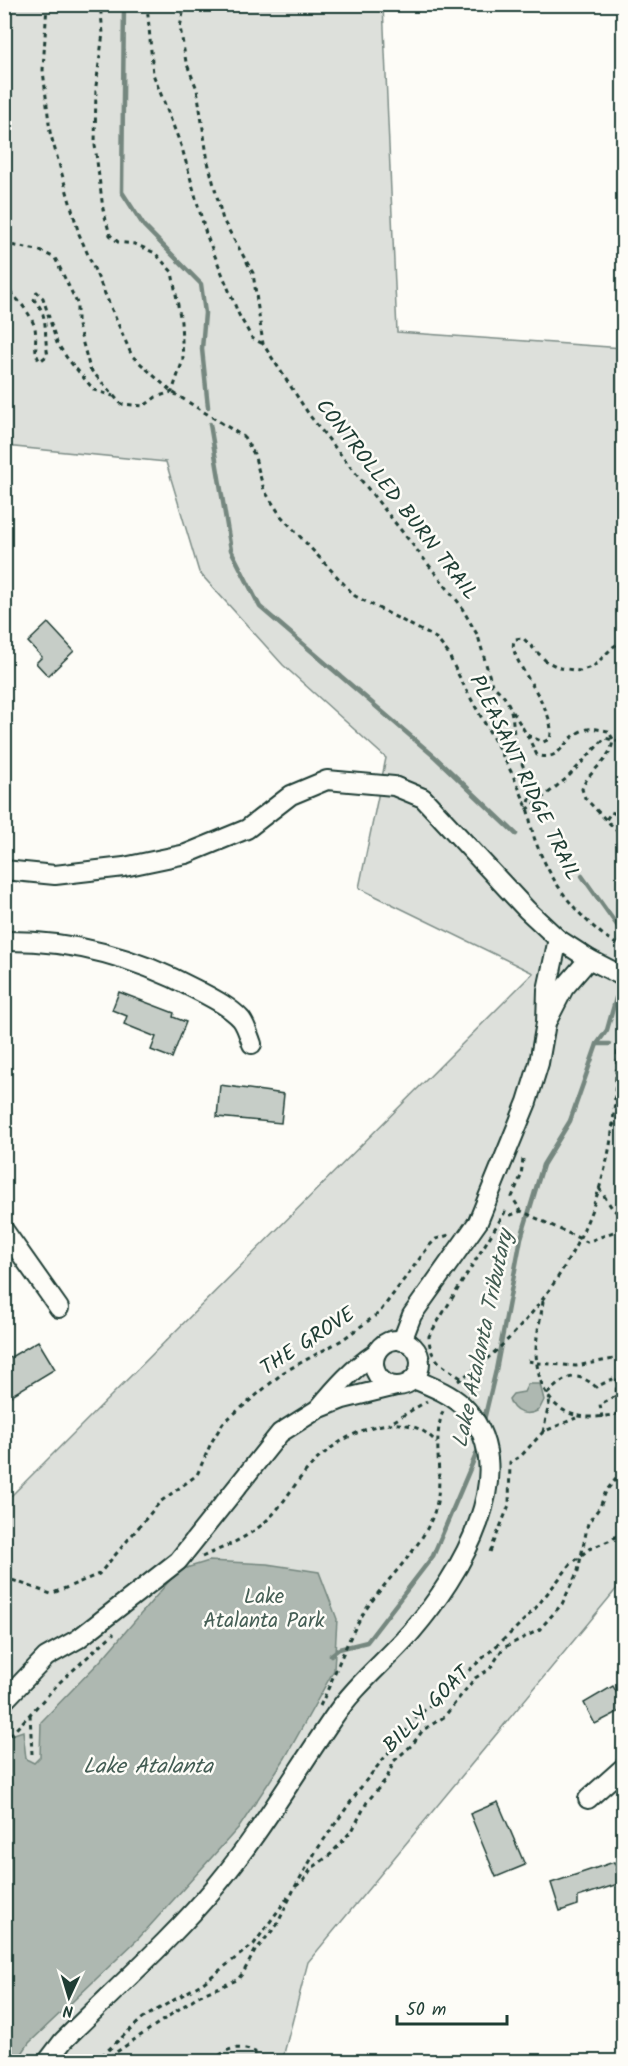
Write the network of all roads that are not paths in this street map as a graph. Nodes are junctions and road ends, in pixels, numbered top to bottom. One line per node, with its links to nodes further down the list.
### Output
1 (4, 870): 2 (street)
2 (558, 939): 4 (street); 6 (street)
3 (4, 941): 7 (street)
4 (589, 959): 5 (street); 6 (street)
5 (624, 977)
6 (546, 1023): 10 (street)
7 (252, 1044)
8 (4, 1230): 9 (street)
9 (59, 1308)
10 (402, 1341): 11 (street); 12 (street)
11 (376, 1353): 13 (street); 14 (street)
12 (414, 1379): 13 (street); 18 (street)
13 (396, 1386): 14 (street)
14 (318, 1409): 15 (street)
15 (4, 1701)
16 (624, 1767): 17 (street)
17 (588, 1799)
18 (47, 2061)

